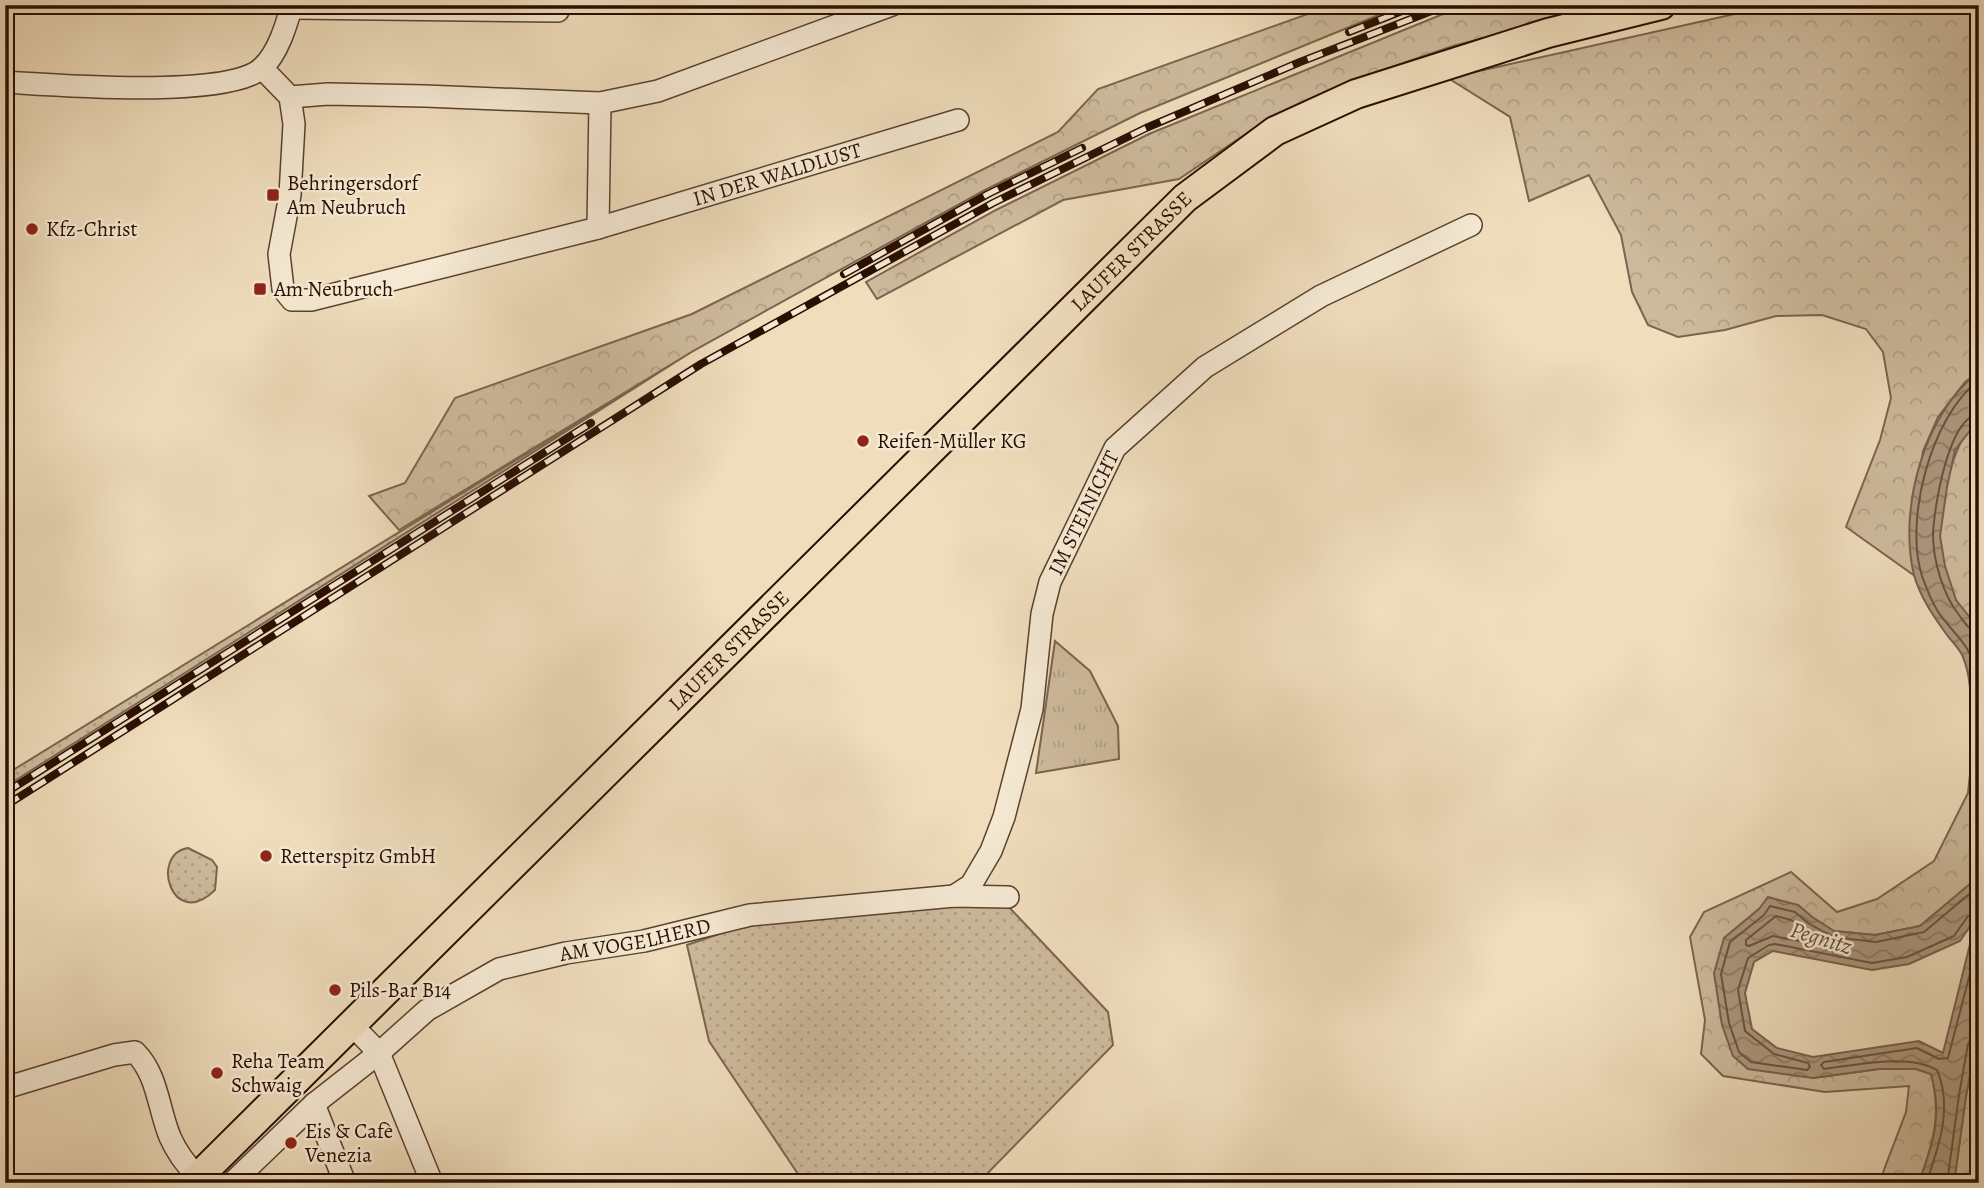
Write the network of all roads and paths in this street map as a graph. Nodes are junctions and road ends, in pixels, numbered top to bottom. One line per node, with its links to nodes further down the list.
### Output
1 (892, 5): 8 (street)
2 (1661, 5): 14 (main road, LAUFER STRASSE)
3 (292, 6): 4 (street); 5 (street)
4 (558, 11)
5 (262, 68): 6 (street); 7 (street)
6 (5, 82)
7 (290, 97): 8 (street); 11 (street, IN DER WALDLUST)
8 (600, 103): 11 (street)
9 (958, 120): 11 (street, IN DER WALDLUST)
10 (1471, 225): 12 (street, IM STEINICHT)
11 (598, 228)
12 (954, 896): 13 (street); 15 (street, AM VOGELHERD)
13 (1008, 897)
14 (352, 1025): 15 (street); 18 (main road, LAUFER STRASSE)
15 (379, 1053): 17 (street); 21 (street)
16 (5, 1088): 18 (street)
17 (313, 1104): 19 (street); 20 (street)
18 (195, 1180)
19 (233, 1183)
20 (345, 1183)
21 (432, 1183)

